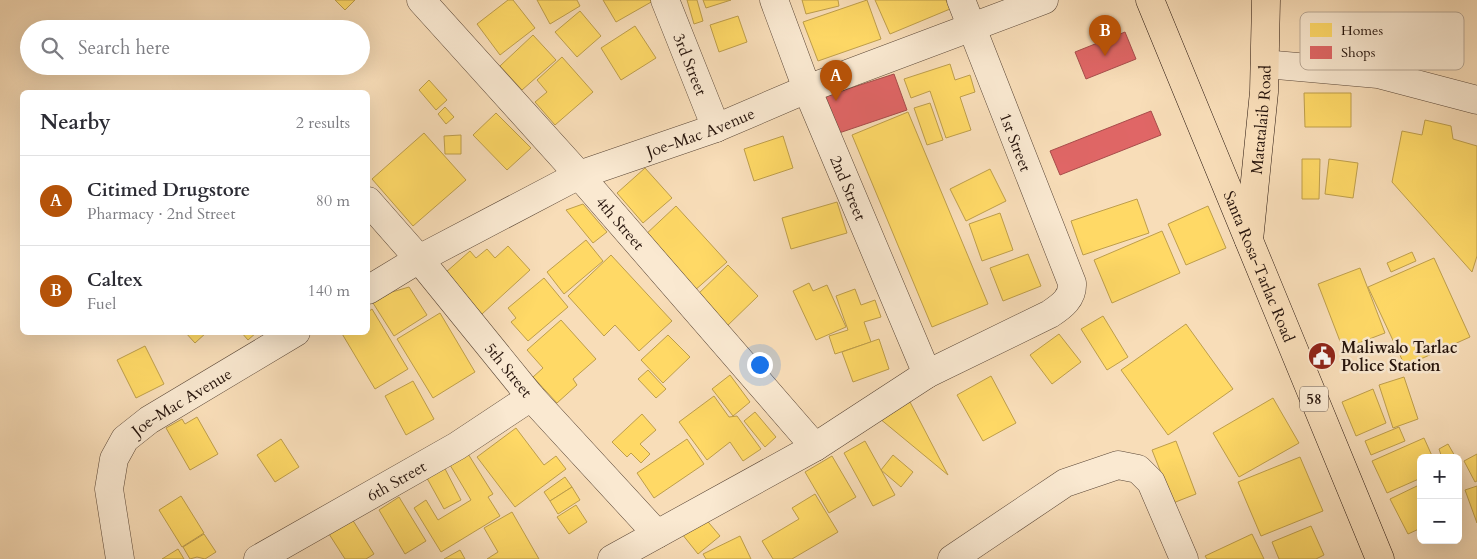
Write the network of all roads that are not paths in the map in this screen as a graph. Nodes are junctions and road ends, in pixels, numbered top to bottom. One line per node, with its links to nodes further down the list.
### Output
1 (421, 0): 15 (street, 4th Street)
2 (666, 0): 14 (street, 3rd Street)
3 (774, 0): 12 (street, 2nd Street)
4 (961, 0): 8 (street, 1st Street)
5 (1044, 0): 8 (street, Joe-Mac Avenue)
6 (1150, 0): 17 (main road, Santa Rosa-Tarlac Road / 58)
7 (1266, 0): 9 (main road, Matatalaib Road)
8 (972, 28): 12 (street, Joe-Mac Avenue); 21 (street, 1st Street)
9 (1265, 64): 10 (street); 17 (main road, Matatalaib Road)
10 (1300, 67)
11 (1333, 70): 13 (street)
12 (807, 89): 14 (street, Joe-Mac Avenue); 21 (street, 2nd Street)
13 (1477, 100)
14 (716, 128): 15 (street, Joe-Mac Avenue)
15 (579, 175): 18 (street, Joe-Mac Avenue); 23 (street, 4th Street)
16 (370, 204): 18 (street, 5th Street)
17 (1249, 240): 30 (main road, Santa Rosa-Tarlac Road / 58)
18 (419, 259): 19 (street, Joe-Mac Avenue); 22 (street, 5th Street)
19 (370, 289)
20 (291, 335): 25 (street, Joe-Mac Avenue)
21 (927, 374): 23 (street)
22 (531, 397): 24 (street, 5th Street); 26 (street, 6th Street)
23 (815, 448): 24 (street)
24 (656, 534): 27 (street)
25 (120, 559)
26 (258, 559)
27 (612, 559)
28 (952, 559): 29 (street)
29 (1184, 559)
30 (1380, 559)

